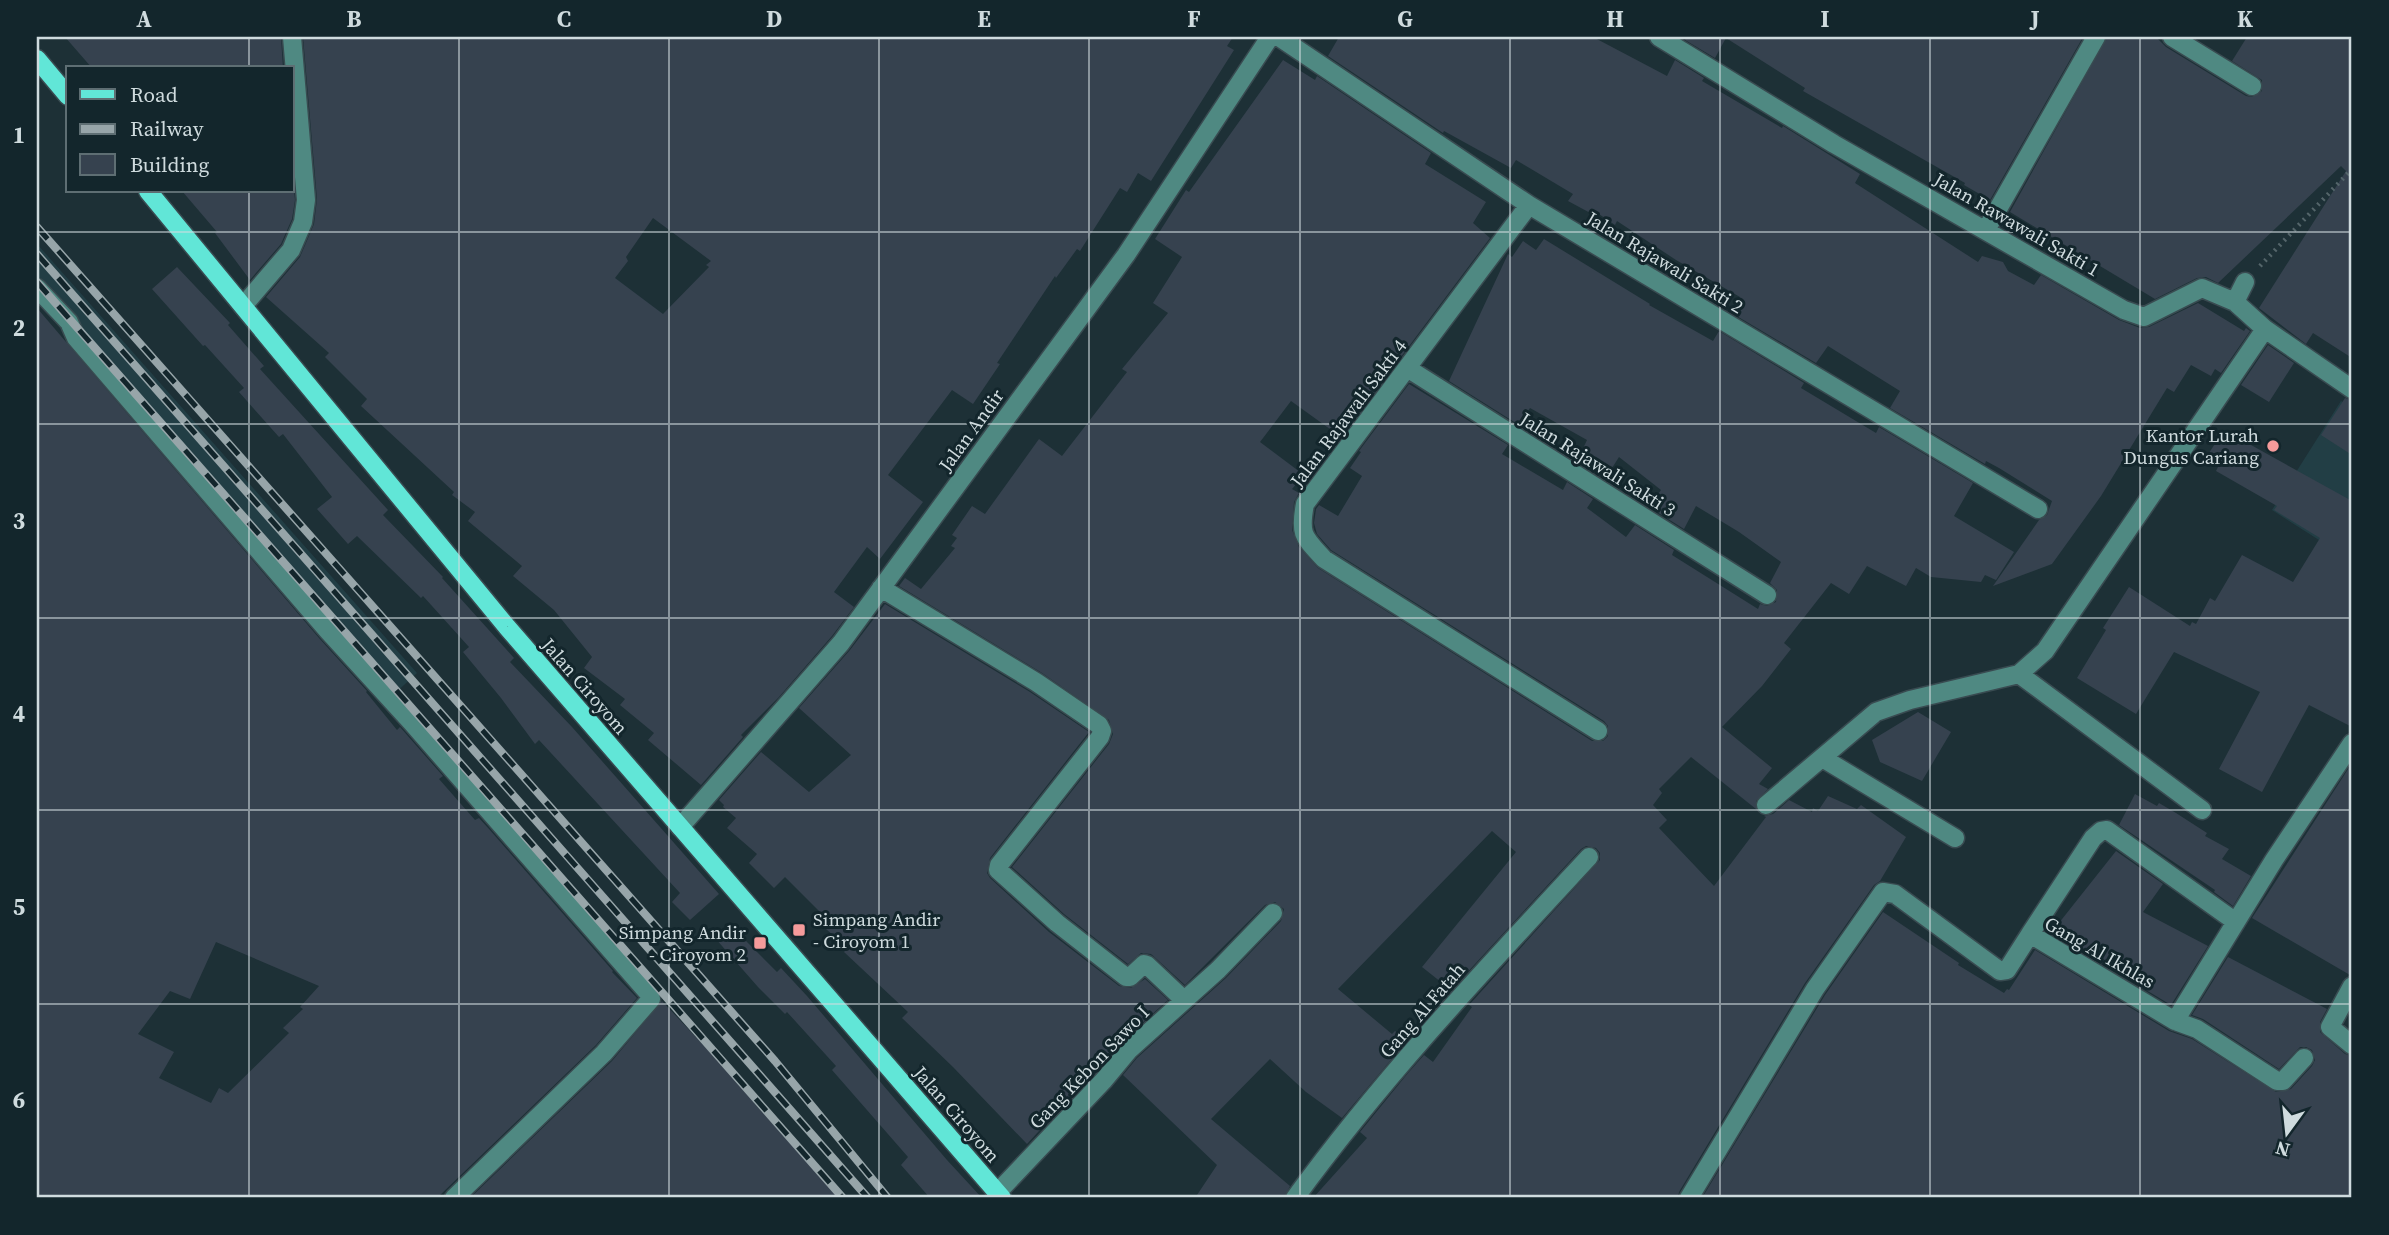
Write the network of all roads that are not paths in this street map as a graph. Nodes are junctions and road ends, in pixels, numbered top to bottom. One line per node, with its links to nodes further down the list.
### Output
1 (292, 37): 16 (street)
2 (1270, 37): 21 (street, Jalan Andir)
3 (1279, 37): 11 (street, Jalan Rajawali Sakti 2)
4 (1659, 37): 12 (street, Jalan Rawawali Sakti 1)
5 (2096, 37): 12 (street)
6 (2172, 37): 8 (street)
7 (37, 59): 9 (main road)
8 (2252, 86)
9 (66, 94)
10 (149, 192): 16 (main road, Jalan Ciroyom)
11 (1529, 205): 18 (street, Jalan Rajawali Sakti 4); 20 (street, Jalan Rajawali Sakti 2)
12 (1986, 230): 15 (street, Jalan Rawawali Sakti 1)
13 (2245, 282): 15 (street)
14 (37, 288): 41 (street)
15 (2235, 302): 17 (street, Jalan Rawawali Sakti 1)
16 (243, 306): 29 (main road, Jalan Ciroyom)
17 (2265, 329): 19 (street, Jalan Rawawali Sakti 1); 23 (street)
18 (1407, 368): 22 (street, Jalan Rajawali Sakti 3); 24 (street, Jalan Rajawali Sakti 4)
19 (2352, 389)
20 (2038, 509)
21 (881, 588): 29 (street, Jalan Andir); 36 (street)
22 (1767, 595)
23 (2019, 674): 26 (street); 28 (street)
24 (1598, 731)
25 (2352, 743): 33 (street)
26 (1824, 759): 27 (street); 30 (street)
27 (1766, 805)
28 (2202, 810)
29 (680, 827): 40 (main road, Jalan Ciroyom)
30 (1955, 838)
31 (1589, 857): 42 (street, Gang Al Fatah)
32 (1273, 913): 36 (street, Gang Kebon Sawo I)
33 (2236, 922): 34 (street); 37 (street)
34 (2029, 934): 37 (street, Gang Al Ikhlas); 43 (street, Gang Al Ikhlas)
35 (2352, 986): 38 (street)
36 (1184, 1000): 40 (street, Gang Kebon Sawo I)
37 (2175, 1021): 39 (street, Gang Al Ikhlas)
38 (2352, 1045)
39 (2304, 1058)
40 (1000, 1196)
41 (454, 1198)
42 (1295, 1198)
43 (1689, 1198)

